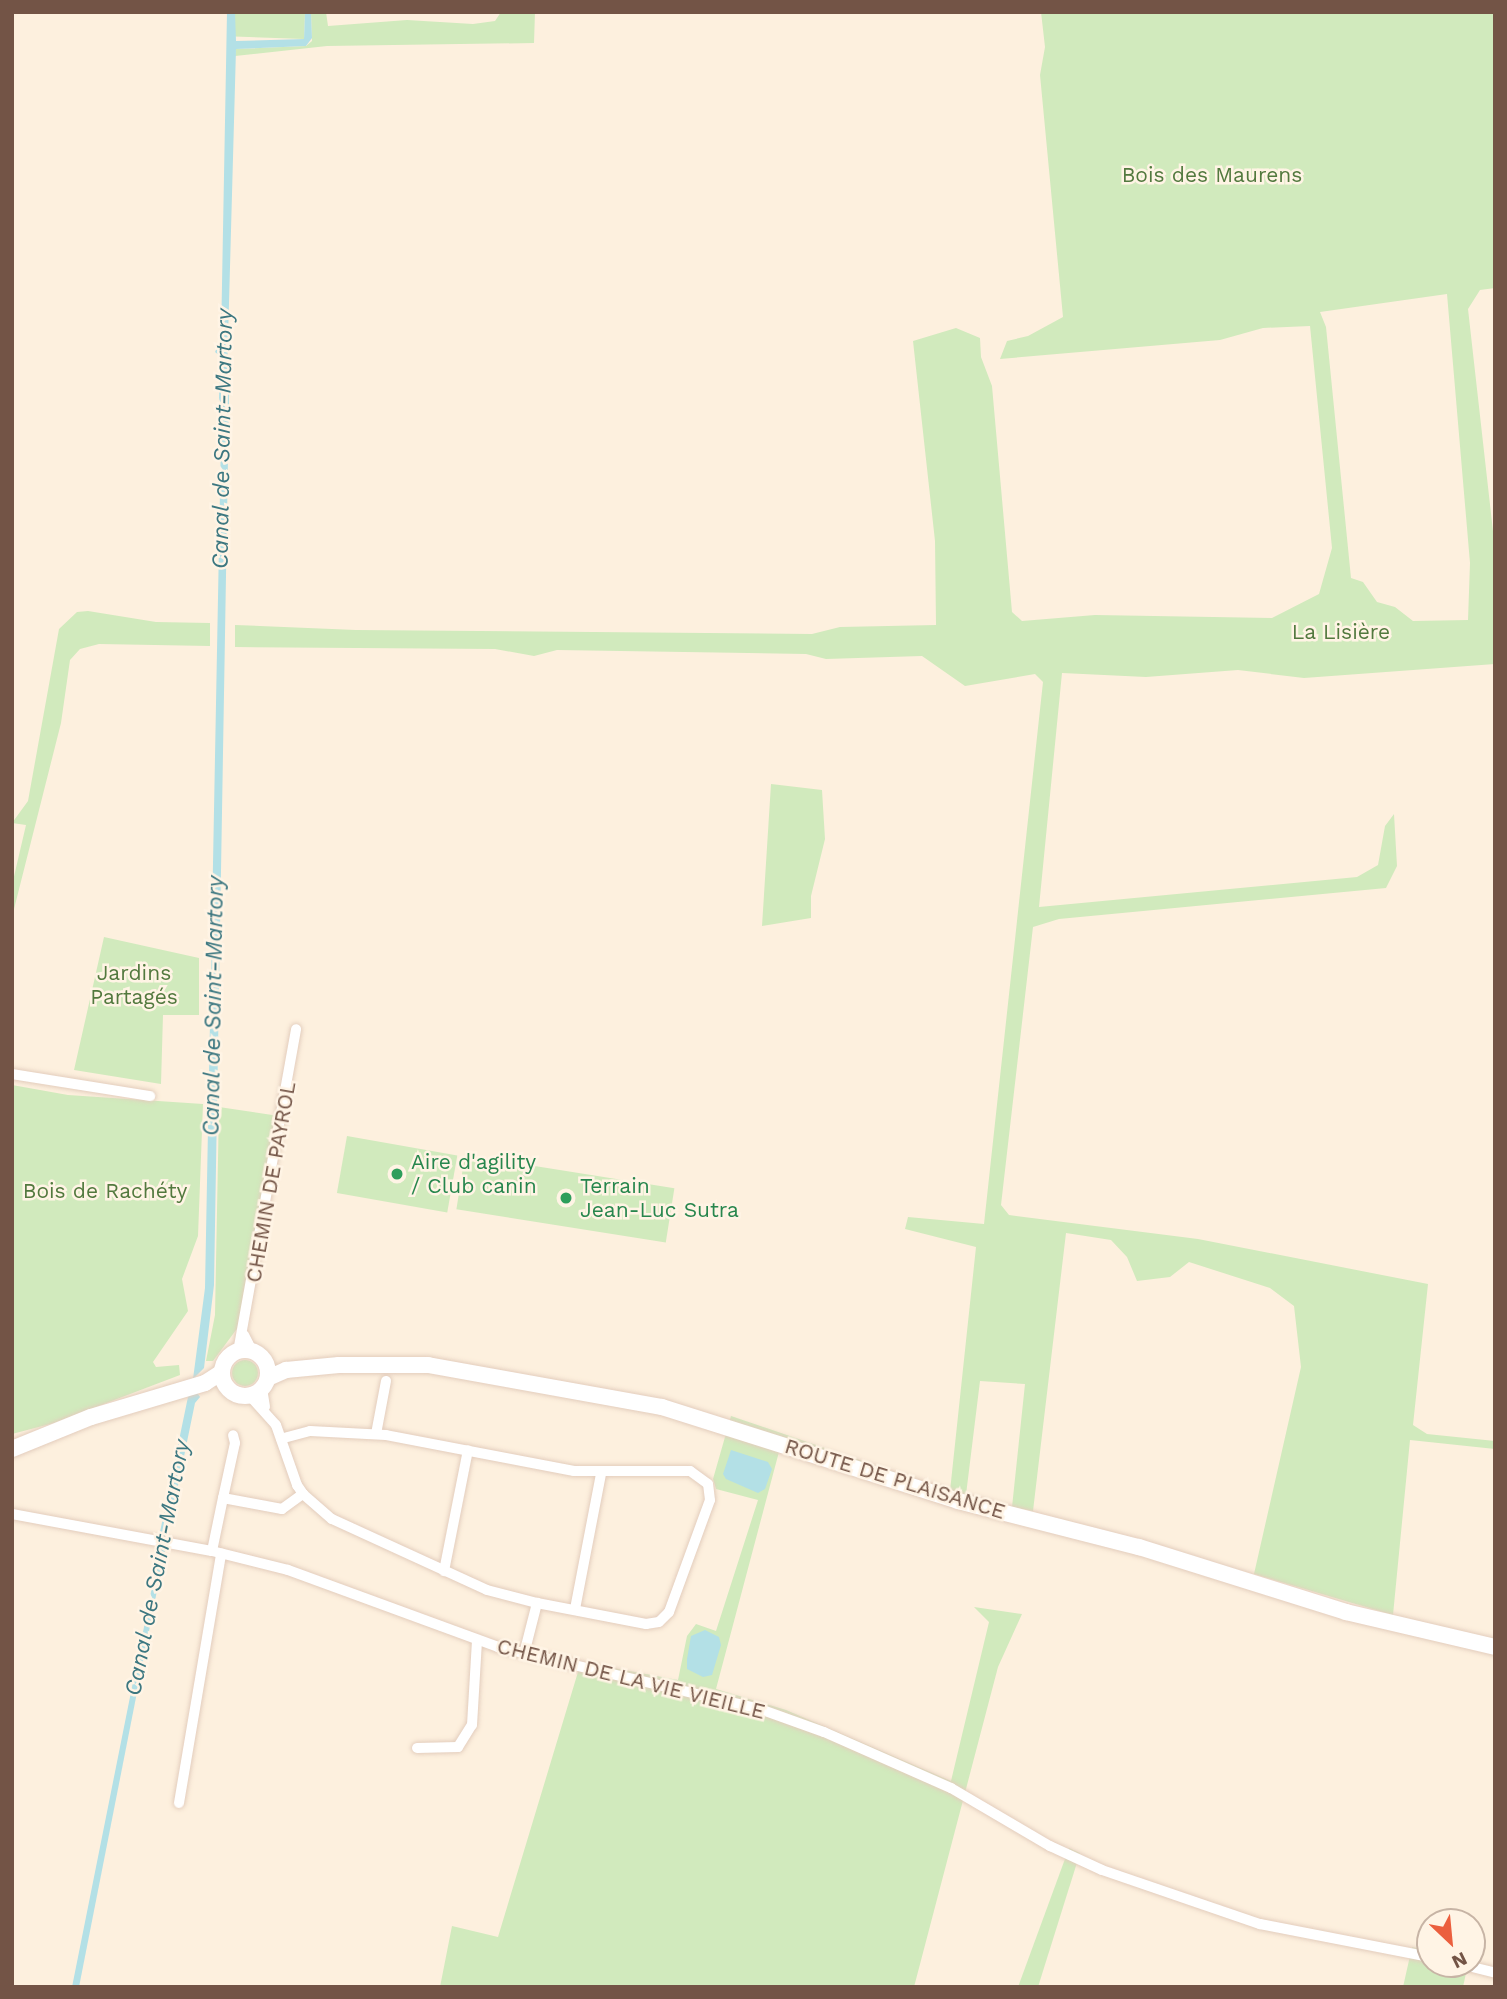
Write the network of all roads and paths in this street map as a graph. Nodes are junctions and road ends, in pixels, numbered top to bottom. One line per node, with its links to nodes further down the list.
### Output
1 (296, 1029): 4 (street, CHEMIN DE PAYROL)
2 (12, 1074): 3 (street)
3 (150, 1096)
4 (245, 1351): 5 (main road); 6 (main road)
5 (224, 1378): 6 (main road); 11 (main road)
6 (261, 1381): 10 (street); 22 (main road, ROUTE DE PLAISANCE)
7 (386, 1381): 8 (street)
8 (376, 1434): 10 (street); 12 (street)
9 (233, 1435): 15 (street)
10 (281, 1439): 14 (street)
11 (12, 1449)
12 (468, 1450): 13 (street); 18 (street)
13 (601, 1474): 20 (street); 20 (street)
14 (303, 1494): 15 (street); 18 (street)
15 (223, 1498): 17 (street)
16 (12, 1514): 17 (street, CHEMIN DE LA VIE VIEILLE)
17 (216, 1552): 21 (street, CHEMIN DE LA VIE VIEILLE); 25 (street)
18 (443, 1571): 19 (street)
19 (537, 1603): 20 (street); 23 (street)
20 (575, 1609)
21 (477, 1640): 23 (street, CHEMIN DE LA VIE VIEILLE); 24 (street)
22 (1495, 1647)
23 (524, 1654): 26 (street, CHEMIN DE LA VIE VIEILLE)
24 (418, 1748)
25 (179, 1803)
26 (1416, 1954)

